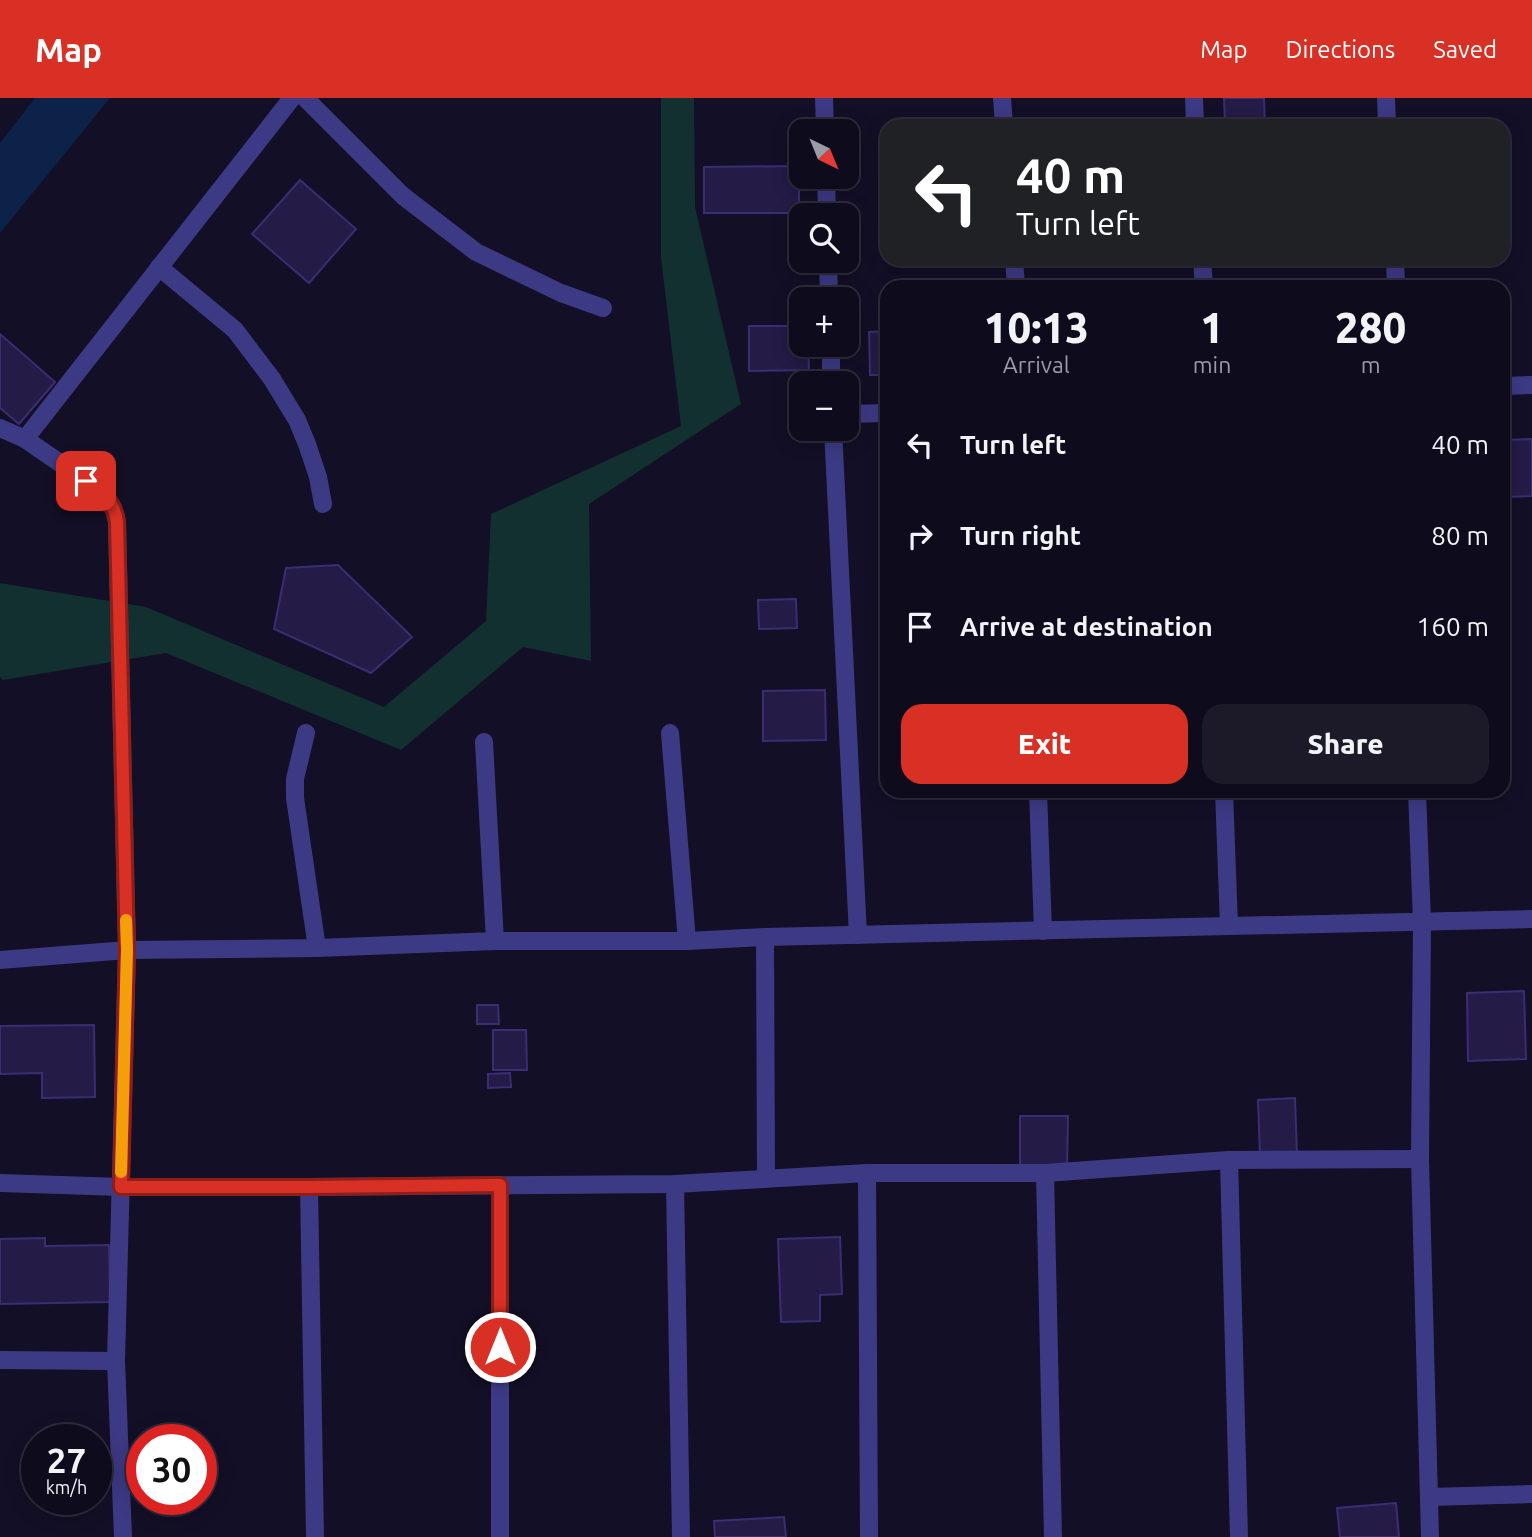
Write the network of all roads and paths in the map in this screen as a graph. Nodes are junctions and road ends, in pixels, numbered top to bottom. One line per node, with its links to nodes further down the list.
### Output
1 (292, 98): 11 (street)
2 (305, 98): 12 (street)
3 (824, 98): 7 (street)
4 (1002, 98): 8 (street)
5 (1194, 98): 9 (street)
6 (1386, 98): 10 (street)
7 (825, 119)
8 (1004, 119)
9 (1195, 119)
10 (1387, 119)
11 (159, 267): 18 (street); 20 (street)
12 (603, 308)
13 (1510, 386): 14 (street)
14 (1532, 386)
15 (880, 413): 16 (street)
16 (859, 414)
17 (0, 428): 18 (street)
18 (25, 439): 36 (street)
19 (834, 441): 31 (street)
20 (323, 504)
21 (306, 733): 35 (street)
22 (670, 733): 34 (street)
23 (484, 743): 33 (street)
24 (1038, 798): 30 (street)
25 (1224, 798): 29 (street)
26 (1417, 798): 28 (street)
27 (1532, 919): 28 (street)
28 (1422, 922): 29 (street); 38 (street)
29 (1229, 926): 30 (street)
30 (1043, 931): 31 (street)
31 (858, 935): 32 (street)
32 (765, 937): 34 (street); 42 (street)
33 (495, 941): 34 (street); 35 (street)
34 (687, 941)
35 (317, 948): 36 (street)
36 (127, 950): 37 (street); 46 (street)
37 (0, 960)
38 (1420, 1159): 39 (street); 51 (street)
39 (1229, 1160): 40 (street); 58 (street)
40 (1045, 1172): 41 (street); 57 (street)
41 (867, 1173): 42 (street); 56 (street)
42 (766, 1179): 44 (street)
43 (0, 1183): 46 (street)
44 (675, 1184): 45 (street); 55 (street)
45 (500, 1185): 47 (street); 54 (street)
46 (121, 1187): 47 (street); 49 (street)
47 (309, 1187): 53 (street)
48 (0, 1360): 49 (street)
49 (116, 1361): 52 (street)
50 (1532, 1494): 51 (street)
51 (1430, 1497): 59 (street)
52 (123, 1537)
53 (315, 1537)
54 (500, 1537)
55 (681, 1537)
56 (869, 1537)
57 (1053, 1537)
58 (1239, 1537)
59 (1430, 1537)

